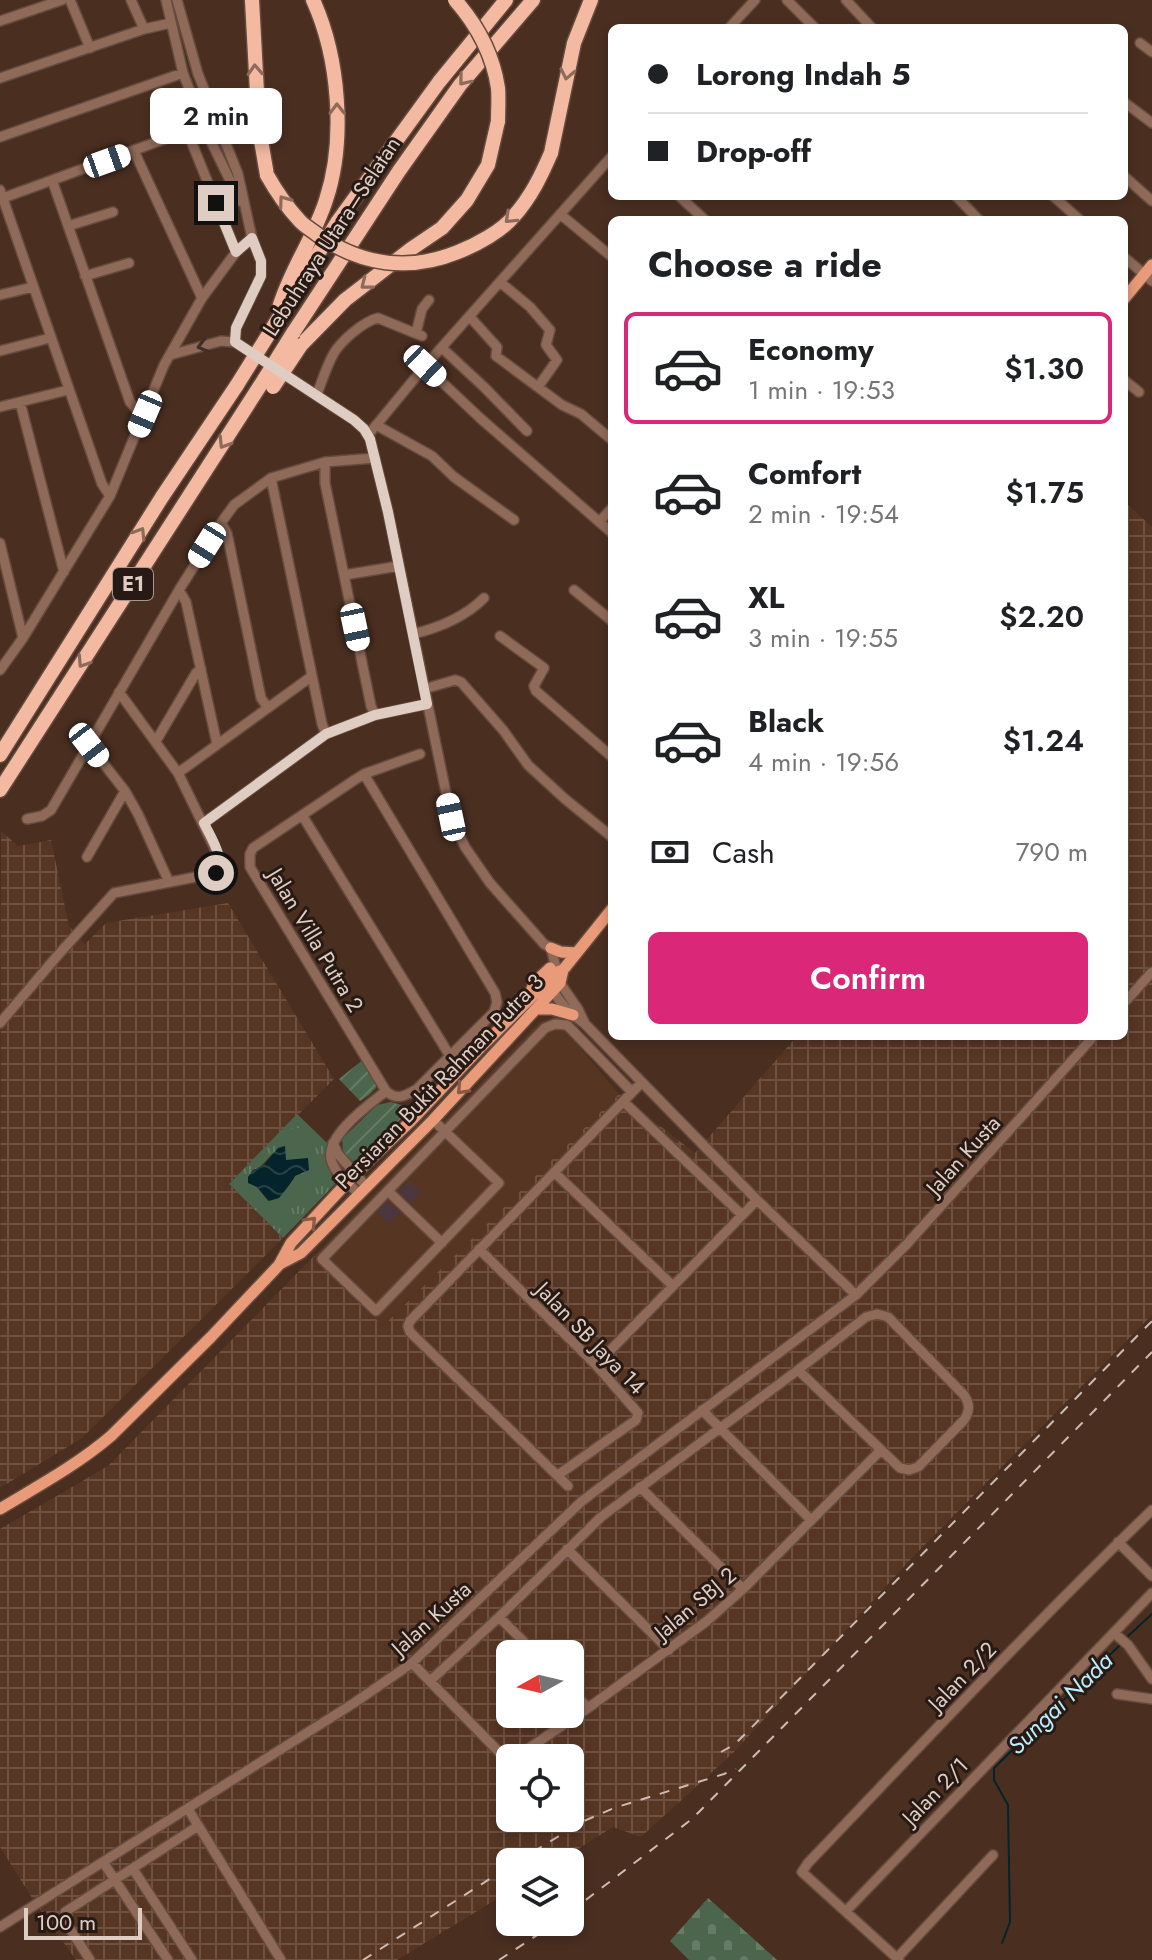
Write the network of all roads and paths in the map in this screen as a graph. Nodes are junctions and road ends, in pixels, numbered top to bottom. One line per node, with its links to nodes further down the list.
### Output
1 (62, 0): 15 (street)
2 (70, 0): 22 (street)
3 (131, 0): 20 (street)
4 (166, 0): 16 (street)
5 (177, 0): 27 (street)
6 (252, 0): 11 (highway, one-way to 6, bridge)
7 (313, 0): 62 (highway, one-way to 7)
8 (455, 0): 64 (highway, one-way to 64, bridge)
9 (506, 0): 62 (highway, Lebuhraya Utara–Selatan / E1)
10 (533, 0): 64 (highway, Lebuhraya Utara–Selatan, one-way to 64)
11 (591, 0)
12 (755, 0): 17 (street)
13 (787, 0): 18 (street)
14 (846, 0): 19 (street)
15 (0, 21)
16 (171, 23): 20 (street); 24 (street)
17 (733, 24)
18 (811, 24)
19 (868, 24)
20 (144, 29): 22 (street)
21 (1140, 43): 23 (street)
22 (90, 48): 25 (street)
23 (1152, 52)
24 (183, 73): 29 (street); 31 (street)
25 (0, 78)
26 (1128, 105): 28 (street)
27 (213, 110): 29 (street); 41 (street)
28 (1152, 123)
29 (203, 125): 30 (street); 41 (street)
30 (187, 131): 32 (street); 49 (street)
31 (0, 137)
32 (134, 151): 34 (street); 59 (street)
33 (608, 160): 43 (street)
34 (52, 180): 36 (street); 47 (street)
35 (1128, 180): 40 (street)
36 (2, 194): 56 (street)
37 (683, 200): 44 (street)
38 (960, 200): 45 (street)
39 (1058, 200): 46 (street)
40 (1152, 201)
41 (245, 211): 48 (street)
42 (113, 212): 47 (street)
43 (560, 214): 50 (street); 55 (street)
44 (701, 216)
45 (975, 216)
46 (1076, 216)
47 (68, 226): 54 (street)
48 (252, 238): 49 (street); 65 (street)
49 (236, 252): 59 (street)
50 (608, 254)
51 (1128, 259): 53 (street)
52 (129, 263): 54 (street)
53 (1150, 273): 58 (main road)
54 (85, 276): 77 (street)
55 (500, 282): 61 (street); 71 (street)
56 (33, 287): 57 (street); 63 (street)
57 (0, 295)
58 (1128, 295)
59 (202, 298): 68 (street)
60 (429, 300): 74 (street)
61 (470, 317): 66 (street); 71 (street)
62 (275, 324): 116 (highway, Lebuhraya Utara–Selatan / E1, one-way to 62, bridge)
63 (50, 338): 67 (street); 72 (street)
64 (297, 339): 119 (highway, E1, one-way to 119, bridge)
65 (235, 342): 68 (street, one-way to 68); 74 (street)
66 (442, 348): 69 (street); 79 (street)
67 (0, 351)
68 (170, 355): 77 (street)
69 (425, 366): 78 (street); 88 (street)
70 (1128, 383): 73 (street)
71 (538, 387): 81 (street)
72 (68, 390): 75 (street); 85 (street)
73 (1139, 392)
74 (317, 394): 80 (street)
75 (20, 402): 76 (street); 93 (street)
76 (0, 407)
77 (145, 414): 85 (street)
78 (376, 425): 80 (street); 87 (street)
79 (527, 431)
80 (368, 435): 82 (street)
81 (608, 437)
82 (375, 458): 83 (street); 92 (street)
83 (325, 462): 84 (street); 94 (street)
84 (271, 478): 89 (street); 104 (street)
85 (110, 496): 93 (street)
86 (608, 512): 88 (street)
87 (514, 520)
88 (600, 521): 90 (street)
89 (221, 523): 95 (street); 108 (street)
90 (608, 529)
91 (0, 543): 101 (street)
92 (399, 566): 94 (street); 99 (street)
93 (64, 572): 101 (street)
94 (344, 575): 109 (street)
95 (179, 590): 102 (street); 106 (street)
96 (574, 590): 98 (street)
97 (484, 598): 99 (street)
98 (608, 618)
99 (413, 634): 105 (street)
100 (500, 636): 115 (street)
101 (23, 638): 103 (street)
102 (201, 669): 111 (street); 112 (street)
103 (0, 670)
104 (312, 676): 108 (street); 110 (street)
105 (424, 689): 107 (street); 124 (street)
106 (119, 692): 111 (street); 113 (street)
107 (427, 704): 109 (street); 128 (street)
108 (268, 708): 112 (street)
109 (375, 715): 110 (street)
110 (326, 734): 123 (street)
111 (156, 741): 117 (street)
112 (217, 744): 117 (street)
113 (89, 745): 120 (street); 122 (street)
114 (420, 754): 118 (street, Jalan Villa Putra 2)
115 (608, 754)
116 (0, 755)
117 (178, 773): 123 (street)
118 (364, 774): 121 (street, Jalan Villa Putra 2); 140 (street)
119 (0, 790)
120 (125, 791): 125 (street); 126 (street)
121 (302, 815): 140 (street); 144 (street, Jalan Villa Putra 2)
122 (27, 819)
123 (204, 823): 126 (street)
124 (608, 834)
125 (87, 857)
126 (169, 882): 135 (street)
127 (608, 914): 129 (main road)
128 (548, 946): 129 (main road); 131 (street)
129 (576, 953): 131 (main road)
130 (1152, 972): 132 (street)
131 (556, 977): 133 (main road, Persiaran Bukit Rahman Putra 3); 133 (main road); 134 (street); 136 (street)
132 (1128, 999)
133 (532, 1005): 134 (main road); 138 (main road, Persiaran Bukit Rahman Putra 3); 139 (main road, Persiaran Bukit Rahman Putra 3)
134 (573, 1015): 136 (street)
135 (0, 1023)
136 (585, 1024): 141 (street)
137 (1090, 1040): 159 (street, Jalan Kusta)
138 (481, 1047): 139 (main road); 150 (main road, Persiaran Bukit Rahman Putra 3)
139 (499, 1050): 147 (main road, Persiaran Bukit Rahman Putra 3, one-way to 147)
140 (450, 1056): 144 (street)
141 (623, 1063): 142 (street); 143 (street)
142 (614, 1073): 145 (street); 148 (street)
143 (642, 1082): 145 (street); 153 (street)
144 (386, 1091): 150 (street)
145 (632, 1092): 146 (street)
146 (624, 1102): 149 (street); 154 (street)
147 (433, 1120): 148 (street); 151 (main road, Persiaran Bukit Rahman Putra 3)
148 (445, 1132): 152 (street); 155 (street)
149 (554, 1172): 156 (street); 158 (street)
150 (352, 1178): 151 (street); 157 (main road, Persiaran Bukit Rahman Putra 3, one-way to 150)
151 (362, 1190): 157 (main road, Persiaran Bukit Rahman Putra 3)
152 (388, 1191): 155 (street); 155 (street)
153 (757, 1200): 154 (street); 159 (street)
154 (742, 1215): 158 (street)
155 (442, 1243)
156 (479, 1249): 160 (street, Jalan SB Jaya 14); 165 (street)
157 (279, 1265): 168 (main road, Persiaran Bukit Rahman Putra 3)
158 (673, 1286): 160 (street)
159 (856, 1295): 162 (street, Jalan Kusta)
160 (596, 1365): 165 (street, Jalan SB Jaya 14)
161 (798, 1370): 163 (street); 164 (street); 164 (street)
162 (702, 1410): 163 (street); 180 (street, Jalan Kusta)
163 (720, 1428): 167 (street); 170 (street)
164 (881, 1450): 170 (street, Jalan SBJ 2)
165 (558, 1475): 166 (street)
166 (568, 1486)
167 (640, 1487): 172 (street); 174 (street)
168 (0, 1509)
169 (1152, 1510): 171 (street, Jalan 2/2)
170 (811, 1520): 174 (street, Jalan SBJ 2)
171 (1118, 1542): 173 (street); 195 (street, Jalan 2/2)
172 (567, 1549): 176 (street); 179 (street)
173 (1152, 1576)
174 (743, 1589): 179 (street, Jalan SBJ 2)
175 (1152, 1593): 177 (street, Jalan 2/1)
176 (499, 1617): 178 (street); 182 (street)
177 (1121, 1638): 181 (street); 195 (street, Jalan 2/1)
178 (522, 1640)
179 (669, 1650): 186 (street, Jalan SBJ 2)
180 (412, 1663): 182 (street); 189 (street, Jalan Kusta)
181 (1152, 1679)
182 (430, 1681): 188 (street)
183 (1117, 1694): 184 (street)
184 (1152, 1699)
185 (584, 1704): 186 (street)
186 (588, 1708): 187 (street, Jalan SBJ 2)
187 (535, 1744)
188 (496, 1749)
189 (188, 1809): 190 (street); 192 (street, Jalan Kusta)
190 (198, 1826): 193 (street); 201 (street)
191 (993, 1855): 197 (street)
192 (103, 1862): 194 (street); 196 (street, Jalan Kusta)
193 (133, 1869): 194 (street); 200 (street)
194 (116, 1881): 198 (street); 199 (street)
195 (846, 1911): 197 (street)
196 (0, 1927)
197 (898, 1959)
198 (90, 1960)
199 (168, 1960)
200 (192, 1960)
201 (281, 1960)

